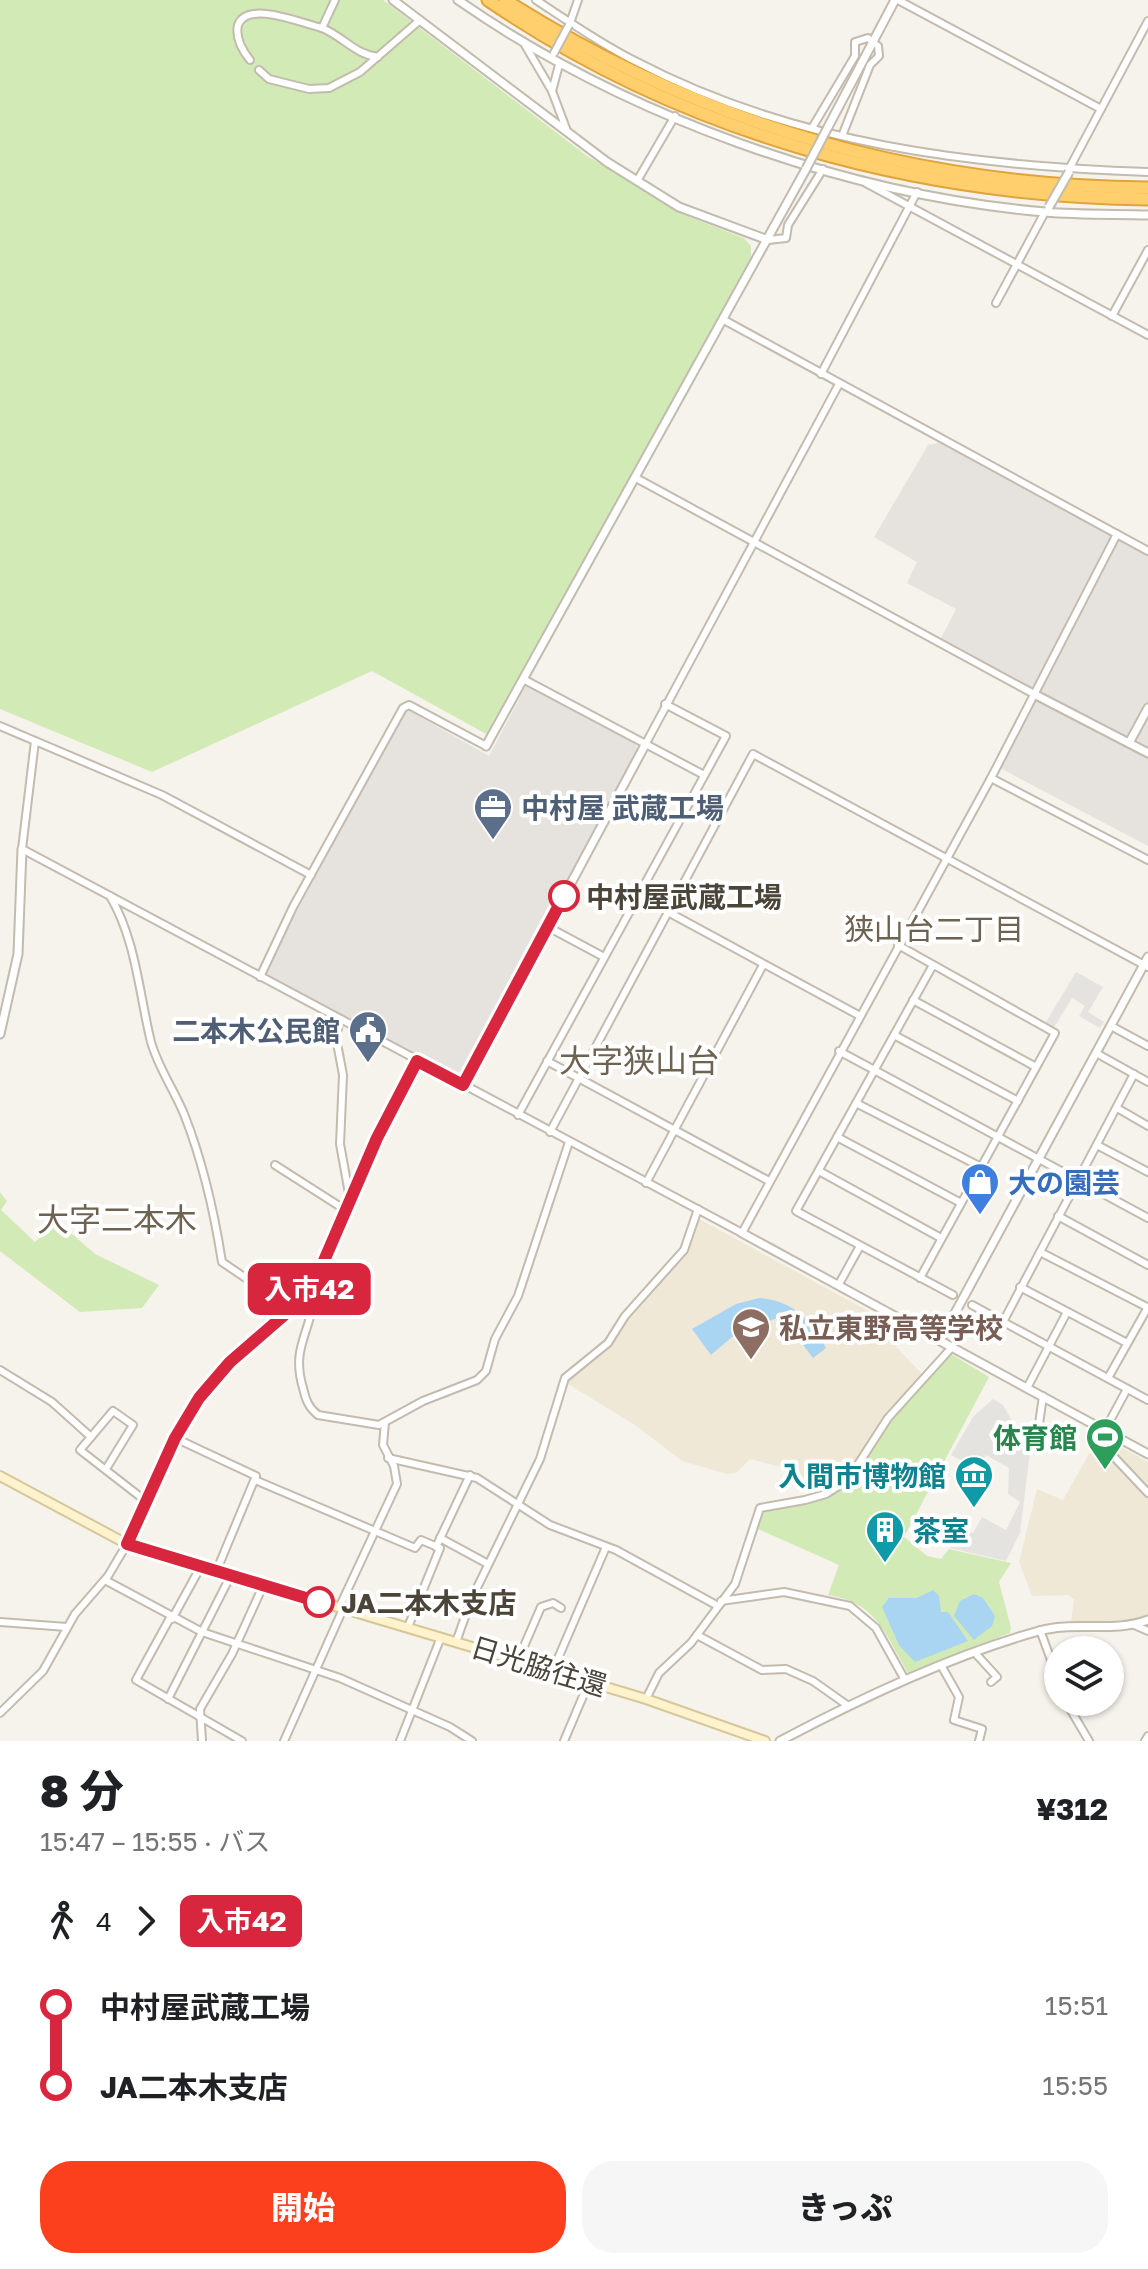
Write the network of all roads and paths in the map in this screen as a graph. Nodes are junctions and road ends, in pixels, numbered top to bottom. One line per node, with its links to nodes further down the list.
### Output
1 (335, 0): 12 (street)
2 (393, 0): 9 (street)
3 (458, 0): 14 (street)
4 (488, 0): 35 (highway)
5 (505, 0): 33 (highway)
6 (536, 0): 11 (street)
7 (578, 0): 11 (street)
8 (896, 0): 13 (street); 23 (street)
9 (420, 20): 17 (street); 26 (street)
10 (1148, 21): 23 (street)
11 (570, 24): 16 (street, bridge); 25 (street)
12 (322, 28): 15 (street); 18 (street)
13 (872, 40): 25 (street); 27 (street); 39 (street, bridge)
14 (525, 45): 16 (street); 22 (street)
15 (358, 54): 17 (street); 21 (street)
16 (552, 56): 19 (street)
17 (378, 57): 21 (street)
18 (250, 60)
19 (559, 65): 22 (street); 24 (street)
20 (259, 70): 21 (street)
21 (360, 72)
22 (552, 91): 26 (street)
23 (1101, 109): 29 (street)
24 (675, 116): 28 (street); 32 (street)
25 (812, 128): 27 (street)
26 (568, 133): 32 (street)
27 (842, 136): 29 (street)
28 (823, 169): 31 (street); 39 (street)
29 (1069, 171): 30 (street); 37 (street, bridge)
30 (1148, 172)
31 (855, 178): 34 (street); 36 (street)
32 (637, 181): 39 (street)
33 (1148, 188)
34 (917, 192): 36 (street); 37 (street)
35 (1148, 199)
36 (909, 207): 41 (street); 46 (street)
37 (1047, 210): 38 (street); 41 (street)
38 (1148, 215)
39 (768, 240): 44 (street)
40 (1148, 250): 43 (street)
41 (1017, 265): 42 (street); 43 (street)
42 (996, 303)
43 (1112, 316): 45 (street)
44 (724, 320): 46 (street); 48 (street)
45 (1148, 335)
46 (821, 374): 47 (street)
47 (839, 384): 49 (street); 50 (street)
48 (636, 478): 50 (street); 52 (street)
49 (1117, 534): 51 (street); 53 (street)
50 (753, 541): 53 (street); 54 (street)
51 (1148, 551)
52 (525, 680): 59 (street); 60 (street)
53 (1034, 694): 58 (street); 63 (street)
54 (665, 704): 59 (street); 62 (street)
55 (1148, 708): 58 (street)
56 (0, 726): 57 (street)
57 (35, 741): 64 (street); 67 (street)
58 (1129, 743): 61 (street)
59 (645, 745): 62 (street); 70 (street)
60 (486, 746): 67 (street)
61 (1148, 753)
62 (704, 775): 72 (street)
63 (991, 778): 65 (street); 66 (street)
64 (22, 849): 68 (street); 81 (street)
65 (945, 859): 69 (street); 71 (street); 73 (street)
66 (1148, 860)
67 (311, 875): 76 (street)
68 (110, 896): 76 (street); 129 (street)
69 (668, 912): 74 (street); 91 (street)
70 (548, 927): 72 (street); 93 (street)
71 (898, 945): 75 (street); 78 (street)
72 (604, 957): 87 (street)
73 (1147, 963): 80 (street)
74 (763, 965): 78 (street); 99 (street)
75 (933, 965): 77 (street); 88 (street)
76 (260, 977): 79 (street)
77 (913, 1000): 82 (street); 88 (street)
78 (860, 1016): 84 (street)
79 (340, 1019): 86 (street); 113 (street)
80 (1111, 1026): 83 (street); 85 (street)
81 (0, 1034)
82 (894, 1035): 89 (street); 94 (street)
83 (1148, 1046)
84 (839, 1051): 89 (street); 111 (street)
85 (1096, 1053): 90 (street); 105 (street)
86 (417, 1061): 93 (street); 113 (street)
87 (547, 1061): 91 (street); 97 (street)
88 (1036, 1067): 94 (street)
89 (874, 1071): 95 (street); 102 (street)
90 (1134, 1074): 92 (street); 96 (street)
91 (578, 1078): 99 (street); 100 (street)
92 (1148, 1082)
93 (463, 1085): 97 (street)
94 (1018, 1101): 102 (street)
95 (856, 1103): 101 (street); 107 (street)
96 (1117, 1108): 98 (street); 104 (street)
97 (518, 1115): 100 (street)
98 (1148, 1126)
99 (674, 1130): 111 (street); 112 (street)
100 (550, 1132): 103 (street)
101 (837, 1137): 108 (street); 114 (street)
102 (998, 1137): 105 (street); 107 (street)
103 (569, 1142): 112 (street); 145 (street)
104 (1097, 1145): 109 (street); 110 (street)
105 (1039, 1159): 110 (street); 134 (street)
106 (275, 1165): 116 (street)
107 (981, 1167): 114 (street)
108 (819, 1171): 120 (street); 121 (street)
109 (1148, 1172)
110 (1078, 1180): 117 (street); 118 (street)
111 (769, 1181): 119 (street)
112 (646, 1183): 115 (street)
113 (350, 1202): 116 (street)
114 (961, 1203): 120 (street)
115 (698, 1209): 119 (street); 158 (street)
116 (347, 1211): 127 (street)
117 (1058, 1216): 122 (street); 123 (street)
118 (1148, 1218)
119 (742, 1233): 125 (street)
120 (941, 1238): 124 (street)
121 (860, 1246): 124 (street); 125 (street)
122 (1040, 1252): 126 (street); 131 (street)
123 (1148, 1265)
124 (920, 1278): 128 (street)
125 (839, 1284): 134 (street)
126 (1020, 1287): 132 (street); 133 (street)
127 (307, 1292): 129 (street); 145 (street)
128 (953, 1295)
129 (297, 1304): 148 (street)
130 (972, 1305): 133 (street)
131 (1148, 1307): 135 (street)
132 (1067, 1312): 135 (street); 137 (street)
133 (1003, 1322): 137 (street)
134 (941, 1339): 136 (street)
135 (1127, 1343): 139 (street)
136 (953, 1346): 141 (street); 170 (street)
137 (1048, 1347): 139 (street); 141 (street)
138 (0, 1370): 147 (street)
139 (1108, 1378): 142 (street)
140 (1148, 1387): 144 (street)
141 (1027, 1388): 143 (street)
142 (1127, 1389): 144 (street); 146 (street)
143 (1043, 1396): 146 (street); 149 (street)
144 (1145, 1399)
145 (385, 1422): 151 (street)
146 (1103, 1428): 150 (street); 156 (street)
147 (91, 1437): 152 (street); 152 (street)
148 (175, 1438): 155 (street); 157 (street)
149 (1037, 1438)
150 (1148, 1454)
151 (388, 1458): 153 (street); 159 (street)
152 (106, 1469): 157 (street)
153 (470, 1475): 158 (street); 160 (street)
154 (0, 1476): 161 (main road, 日光脇往還)
155 (255, 1480): 159 (street); 166 (street)
156 (1148, 1493)
157 (147, 1502): 161 (street)
158 (518, 1504): 163 (street); 164 (street)
159 (373, 1531): 162 (street); 171 (street)
160 (440, 1538): 162 (street); 164 (street)
161 (127, 1544): 165 (main road, 日光脇往還); 168 (street)
162 (436, 1547): 178 (street)
163 (606, 1547): 170 (street); 191 (street)
164 (488, 1564): 185 (street)
165 (200, 1568): 166 (main road, 日光脇往還); 173 (street)
166 (216, 1572): 167 (main road, 日光脇往還)
167 (230, 1577): 169 (main road, 日光脇往還); 181 (street)
168 (105, 1580): 173 (street); 177 (street)
169 (263, 1586): 171 (main road, 日光脇往還); 186 (street)
170 (719, 1604): 182 (street); 192 (street)
171 (341, 1608): 178 (main road, 日光脇往還); 190 (street)
172 (561, 1608): 188 (street)
173 (171, 1618): 181 (street); 195 (street)
174 (1148, 1620): 176 (street)
175 (0, 1622): 177 (street)
176 (1132, 1624): 179 (street); 180 (street)
177 (67, 1627): 199 (street)
178 (408, 1627): 183 (main road, 日光脇往還)
179 (1040, 1630): 184 (street); 187 (street)
180 (1148, 1631)
181 (202, 1632): 186 (street); 195 (street)
182 (697, 1635): 196 (street); 197 (street)
183 (441, 1637): 185 (main road, 日光脇往還); 198 (street)
184 (1044, 1641)
185 (456, 1642): 188 (main road, 日光脇往還)
186 (236, 1644): 190 (street); 201 (street)
187 (976, 1654): 189 (street); 194 (street)
188 (518, 1660): 191 (main road, 日光脇往還)
189 (942, 1667): 192 (street); 210 (street)
190 (316, 1669): 198 (street); 204 (street)
191 (553, 1670): 193 (main road, 日光脇往還)
192 (905, 1680): 197 (street)
193 (589, 1682): 196 (main road, 日光脇往還); 207 (street)
194 (991, 1682)
195 (168, 1699): 201 (street)
196 (646, 1699): 208 (main road, 日光脇往還)
197 (847, 1705): 209 (street)
198 (412, 1712): 205 (street); 206 (street)
199 (0, 1713)
200 (1074, 1716): 211 (street)
201 (199, 1717): 202 (street); 203 (street)
202 (202, 1741)
203 (242, 1741)
204 (284, 1741)
205 (400, 1741)
206 (472, 1741)
207 (564, 1741)
208 (765, 1741)
209 (780, 1741)
210 (979, 1741)
211 (1089, 1741)

